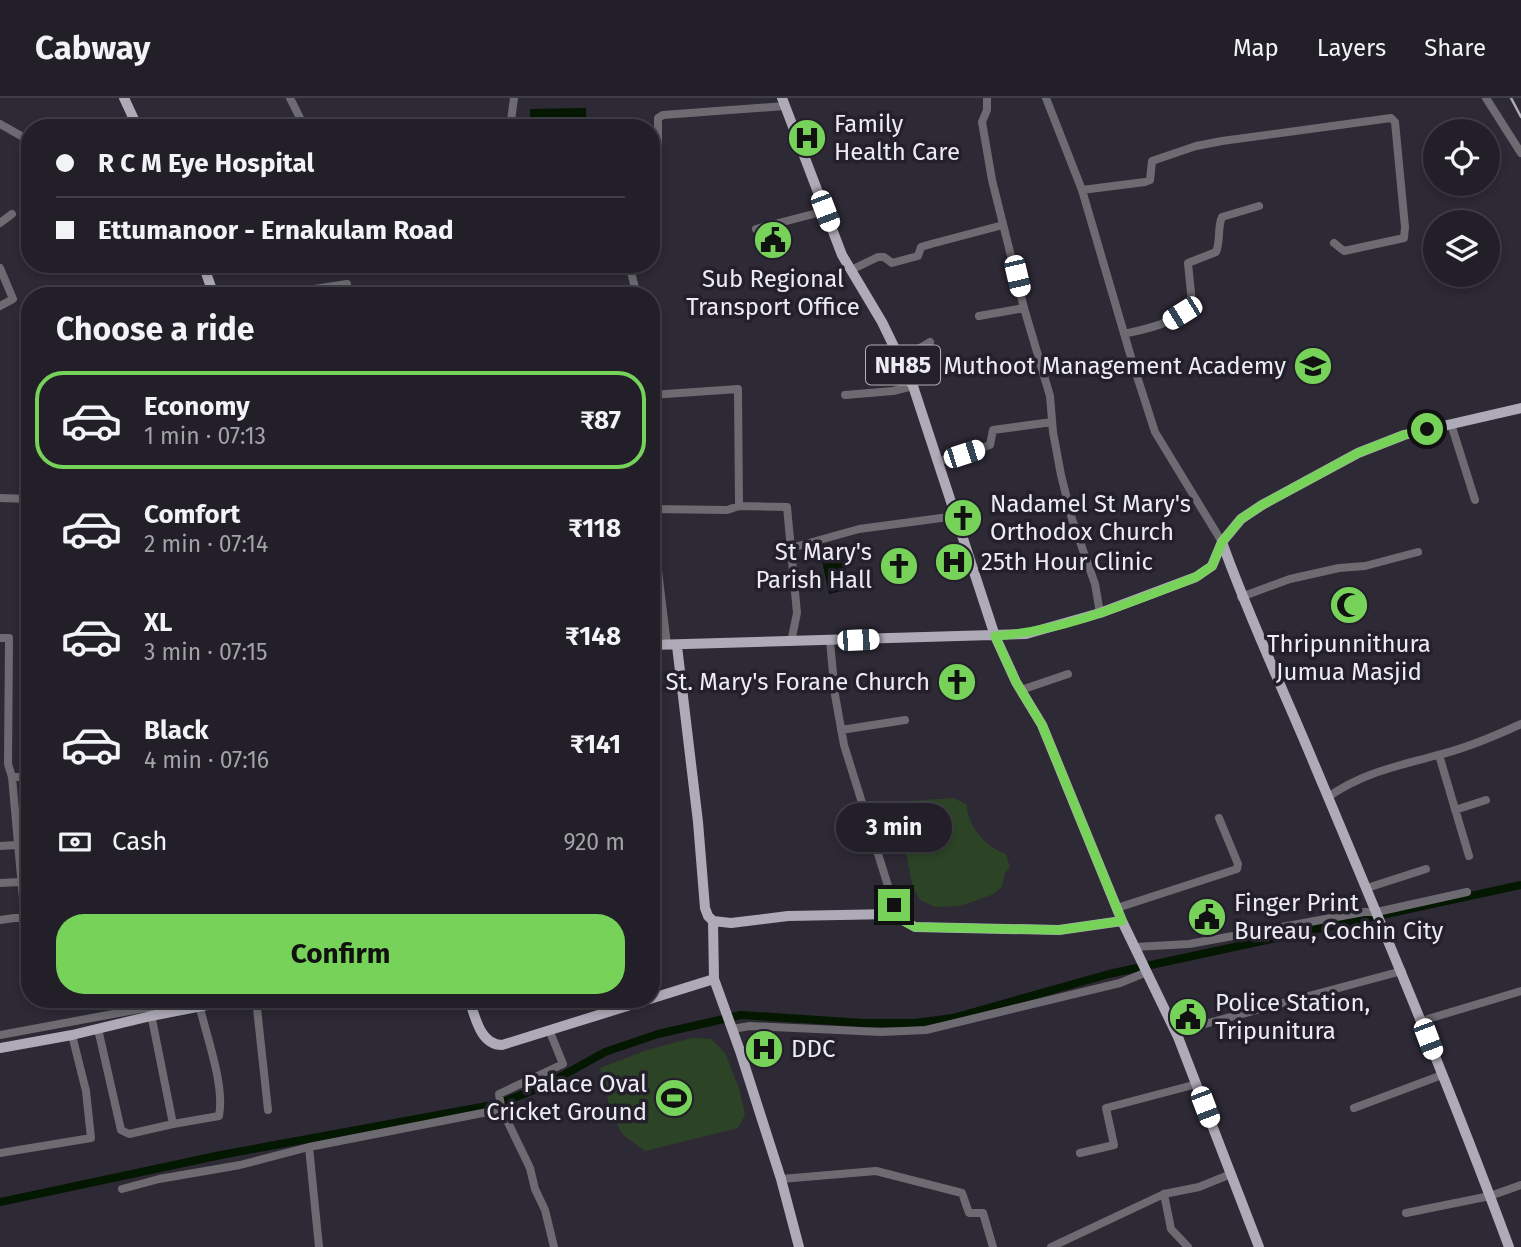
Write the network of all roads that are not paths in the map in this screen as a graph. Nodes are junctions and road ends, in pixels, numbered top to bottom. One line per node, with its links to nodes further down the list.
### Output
1 (124, 98): 8 (main road)
2 (290, 98): 9 (street)
3 (514, 98): 10 (street)
4 (987, 98): 20 (street)
5 (1046, 98): 15 (street)
6 (1486, 98): 14 (street)
7 (783, 102): 11 (street); 17 (main road, NH85 / NH85)
8 (134, 119)
9 (300, 119)
10 (511, 119)
11 (660, 119)
12 (0, 124): 13 (street)
13 (21, 136)
14 (1521, 153)
15 (1082, 190): 22 (street); 30 (street)
16 (1259, 206): 30 (street)
17 (825, 211): 21 (street); 24 (main road, NH85 / NH85)
18 (12, 214): 19 (street)
19 (0, 223)
20 (1003, 225): 24 (street); 28 (street)
21 (756, 229)
22 (1334, 243)
23 (0, 268): 27 (street)
24 (851, 270): 32 (main road, NH85 / NH85)
25 (347, 284): 26 (street)
26 (328, 287)
27 (0, 306)
28 (1024, 308): 29 (street); 37 (street)
29 (979, 316)
30 (1124, 334): 46 (street)
31 (930, 342): 32 (street)
32 (901, 360): 33 (main road, NH85 / NH85)
33 (913, 386): 35 (street); 39 (main road, NH85 / NH85)
34 (660, 394): 43 (street)
35 (845, 395)
36 (1521, 408): 38 (main road)
37 (1052, 422): 39 (street); 51 (street)
38 (1451, 424): 42 (street); 46 (main road)
39 (939, 462): 45 (main road, NH85 / NH85)
40 (0, 498): 41 (street)
41 (21, 499)
42 (1475, 500)
43 (739, 506): 44 (street); 47 (street)
44 (660, 511)
45 (956, 516): 47 (street); 52 (main road, NH85 / NH85)
46 (1222, 542): 50 (main road); 51 (main road)
47 (791, 548): 55 (street)
48 (1418, 552): 50 (street)
49 (660, 569): 57 (street)
50 (1241, 597): 66 (main road)
51 (1100, 613): 52 (main road)
52 (995, 636): 54 (main road); 59 (main road, NH85)
53 (0, 638): 64 (street)
54 (830, 641): 55 (main road); 62 (street)
55 (791, 642): 57 (main road)
56 (660, 645): 57 (main road)
57 (672, 646): 85 (main road)
58 (1068, 674): 59 (street)
59 (1021, 690): 79 (main road, NH85)
60 (905, 720): 62 (street)
61 (1521, 724): 63 (street)
62 (841, 730): 81 (street)
63 (1439, 755): 66 (street); 68 (street)
64 (12, 777): 65 (street); 70 (street)
65 (21, 777)
66 (1328, 797): 77 (main road)
67 (1486, 800): 68 (street)
68 (1455, 810): 72 (street)
69 (1219, 818): 79 (street)
70 (17, 845): 71 (street); 74 (street)
71 (0, 846)
72 (1469, 856)
73 (1426, 869): 77 (street)
74 (20, 882): 75 (street); 76 (street)
75 (0, 883)
76 (21, 887)
77 (1367, 888): 80 (main road)
78 (1467, 892): 80 (street)
79 (1117, 908): 84 (main road, NH85)
80 (1377, 912): 86 (street); 87 (main road)
81 (892, 914): 84 (main road); 85 (main road)
82 (21, 917): 83 (street)
83 (0, 920)
84 (1122, 921): 86 (main road, NH85)
85 (713, 922): 89 (main road)
86 (1137, 952): 88 (main road, NH85)
87 (1402, 971): 100 (main road); 104 (street)
88 (1147, 972): 101 (street); 104 (main road, NH85)
89 (714, 979): 91 (main road); 101 (main road)
90 (1521, 991): 100 (street)
91 (660, 996)
92 (144, 1008): 99 (street)
93 (147, 1008): 102 (main road)
94 (149, 1008): 113 (street)
95 (200, 1008): 113 (street)
96 (257, 1008): 112 (street)
97 (472, 1008): 103 (main road)
98 (624, 1008): 103 (main road)
99 (89, 1019): 102 (street); 105 (street)
100 (1421, 1021): 108 (main road)
101 (731, 1028): 118 (main road)
102 (95, 1030): 106 (main road); 113 (street)
103 (550, 1032): 110 (street)
104 (1175, 1032): 109 (main road, NH85)
105 (0, 1035)
106 (72, 1035): 107 (main road); 115 (street)
107 (0, 1048)
108 (1442, 1075): 111 (street); 122 (main road)
109 (1197, 1084): 116 (street); 117 (main road, NH85)
110 (501, 1105): 114 (street); 125 (street)
111 (1354, 1108)
112 (268, 1110)
113 (173, 1124)
114 (309, 1147): 120 (street); 124 (street)
115 (0, 1153)
116 (1080, 1153)
117 (1231, 1174): 121 (street); 130 (main road, NH85)
118 (781, 1179): 126 (main road); 127 (street)
119 (1521, 1185): 122 (street)
120 (122, 1189)
121 (1164, 1194): 128 (street); 129 (street)
122 (1490, 1196): 123 (street); 131 (main road)
123 (1406, 1213)
124 (319, 1247)
125 (554, 1247)
126 (799, 1247)
127 (993, 1247)
128 (1051, 1247)
129 (1188, 1247)
130 (1259, 1247)
131 (1509, 1247)

